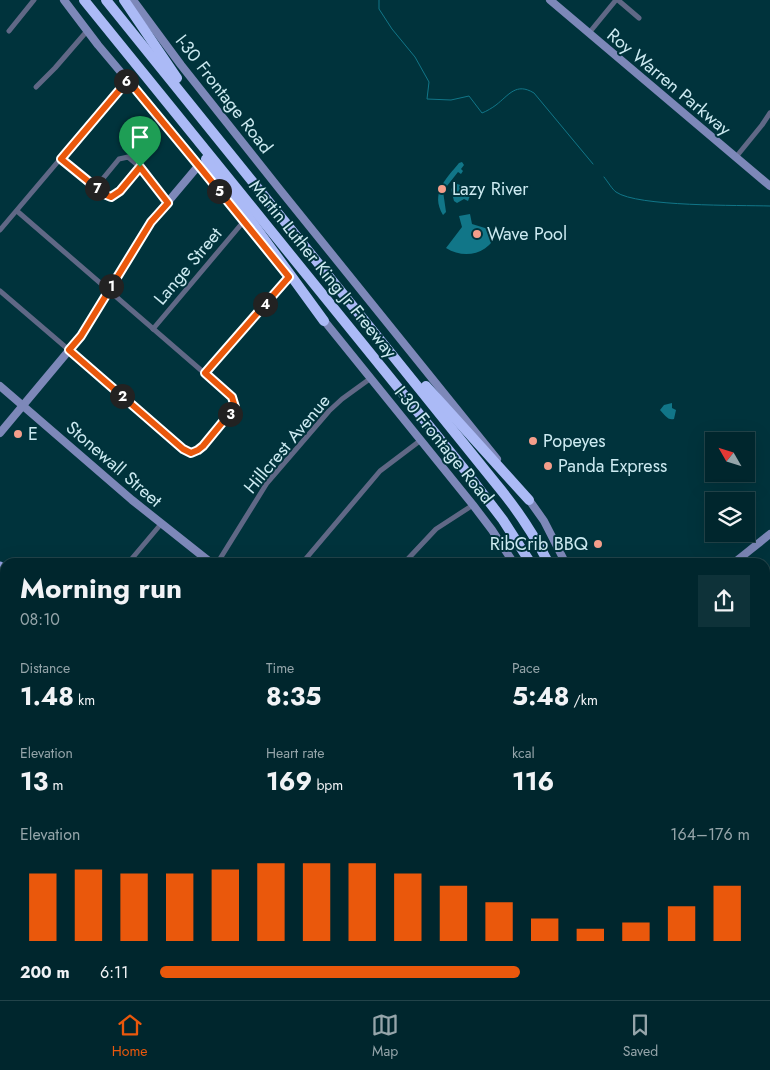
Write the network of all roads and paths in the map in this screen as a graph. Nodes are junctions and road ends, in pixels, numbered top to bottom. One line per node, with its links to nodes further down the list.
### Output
1 (34, 0): 10 (street)
2 (64, 0): 11 (main road, I-30 Frontage Road)
3 (84, 0): 15 (highway, Martin Luther King Jr Freeway)
4 (106, 0): 17 (highway, Martin Luther King Jr Freeway)
5 (124, 0): 17 (highway)
6 (133, 0): 41 (main road, I-30 Frontage Road)
7 (550, 0): 12 (main road, Roy Warren Parkway)
8 (617, 0): 9 (street); 12 (street)
9 (639, 18)
10 (9, 31)
11 (87, 31): 13 (main road, I-30 Frontage Road); 14 (street)
12 (589, 33): 18 (main road, Roy Warren Parkway)
13 (128, 80): 19 (street); 20 (main road, I-30 Frontage Road)
14 (36, 87)
15 (155, 87): 32 (highway); 51 (highway, Martin Luther King Jr Freeway)
16 (769, 117): 18 (street)
17 (215, 134): 31 (highway, Martin Luther King Jr Freeway)
18 (736, 157): 22 (main road, Roy Warren Parkway)
19 (61, 159): 23 (street); 25 (street)
20 (199, 166): 24 (main road); 26 (main road, I-30 Frontage Road)
21 (140, 167): 23 (street); 23 (street); 24 (street)
22 (770, 186)
23 (96, 187)
24 (168, 203): 29 (main road)
25 (17, 211): 27 (street); 29 (street)
26 (244, 222): 28 (main road, I-30 Frontage Road); 33 (street, Lange Street)
27 (0, 230)
28 (289, 277): 32 (main road, I-30 Frontage Road); 35 (street)
29 (109, 290): 33 (street); 34 (main road)
30 (0, 291): 34 (street)
31 (360, 314): 41 (highway); 52 (highway, Martin Luther King Jr Freeway)
32 (324, 321): 36 (main road, I-30 Frontage Road)
33 (153, 329): 35 (street)
34 (69, 350): 35 (street); 38 (main road)
35 (205, 373)
36 (371, 378): 40 (main road, I-30 Frontage Road); 47 (street, Hillcrest Avenue)
37 (0, 386): 38 (main road, Stonewall Street)
38 (23, 406): 39 (main road); 43 (main road, Stonewall Street)
39 (0, 433)
40 (421, 440): 42 (main road, I-30 Frontage Road); 48 (street)
41 (529, 500): 53 (main road, I-30 Frontage Road)
42 (473, 505): 49 (street); 50 (main road, I-30 Frontage Road)
43 (161, 524): 45 (street); 46 (main road, Stonewall Street)
44 (770, 534): 54 (main road)
45 (132, 558)
46 (205, 558)
47 (220, 558)
48 (306, 558)
49 (409, 558)
50 (510, 558)
51 (527, 558)
52 (546, 558)
53 (563, 558)
54 (740, 558)

